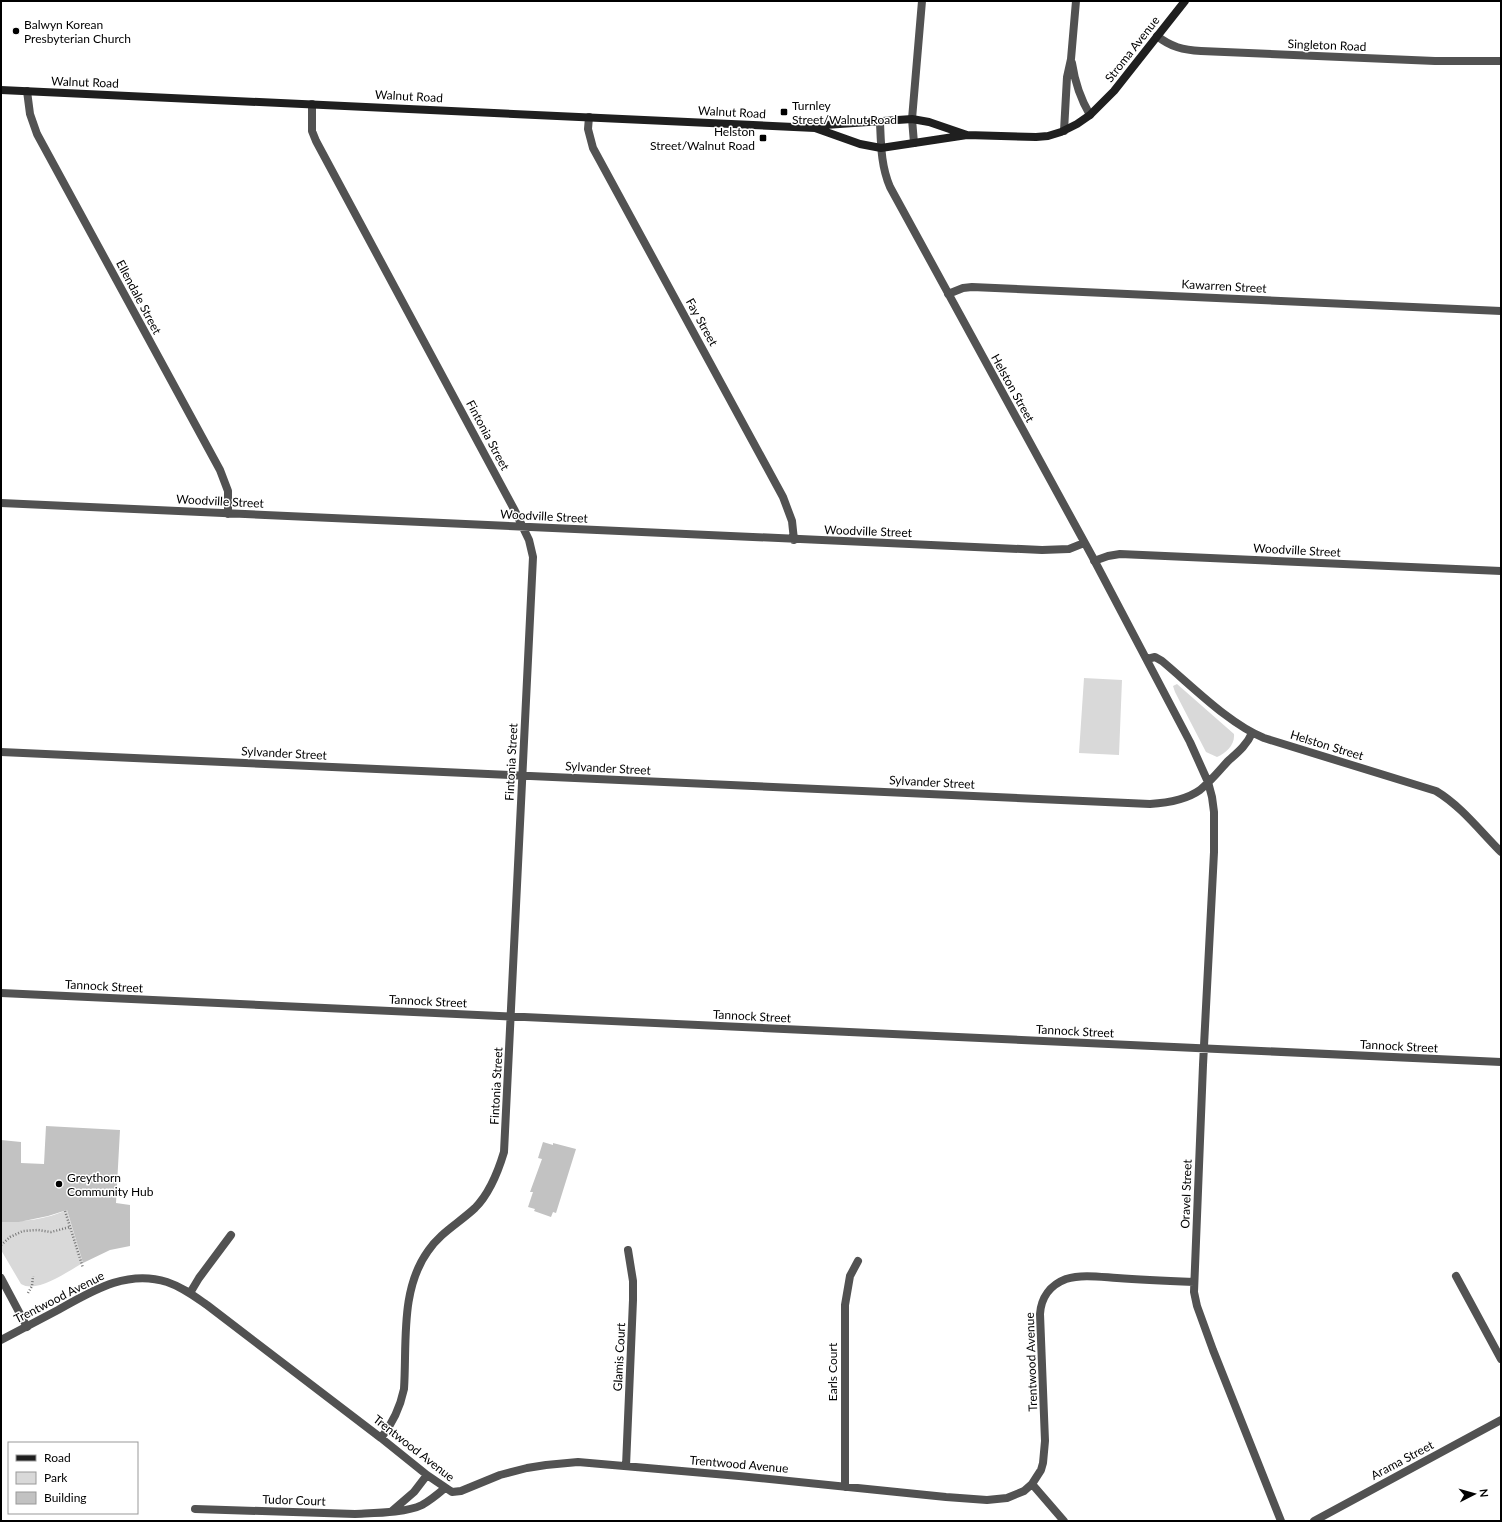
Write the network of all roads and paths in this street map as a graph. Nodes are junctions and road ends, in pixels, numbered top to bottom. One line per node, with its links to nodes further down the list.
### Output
1 (922, 1): 12 (street)
2 (1076, 1): 5 (street)
3 (1184, 1): 4 (street, Stroma Avenue)
4 (1157, 36): 6 (street, Singleton Road); 10 (street, Stroma Avenue)
5 (1071, 59): 10 (street); 15 (street)
6 (1501, 61)
7 (1, 90): 8 (street, Walnut Road)
8 (27, 91): 9 (street, Walnut Road); 22 (street, Ellendale Street)
9 (312, 104): 11 (street, Walnut Road); 23 (street, Fintonia Street)
10 (1093, 112): 15 (street, Walnut Road)
11 (589, 117): 14 (street, Walnut Road); 24 (street, Fay Street)
12 (912, 119): 13 (street, Walnut Road); 16 (street, Walnut Road); 17 (street)
13 (880, 122): 14 (street, Walnut Road); 18 (street, Helston Street)
14 (815, 128): 18 (street, Walnut Road)
15 (1064, 131): 16 (street, Walnut Road)
16 (967, 135): 17 (street, Walnut Road)
17 (914, 143): 18 (street, Walnut Road)
18 (881, 148): 19 (street, Helston Street)
19 (948, 294): 20 (street, Kawarren Street); 25 (street, Helston Street)
20 (1501, 311)
21 (1, 503): 22 (street, Woodville Street)
22 (228, 514): 23 (street, Woodville Street)
23 (524, 527): 24 (street, Woodville Street); 31 (street, Fintonia Street)
24 (794, 540): 25 (street, Woodville Street)
25 (1084, 543): 26 (street, Helston Street)
26 (1094, 562): 27 (street, Woodville Street); 28 (street, Helston Street)
27 (1501, 571)
28 (1147, 659): 29 (street, Helston Street); 32 (street, Helston Street)
29 (1252, 733): 32 (street, Sylvander Street); 34 (street, Helston Street)
30 (1, 752): 31 (street, Sylvander Street)
31 (522, 776): 32 (street, Sylvander Street); 36 (street, Fintonia Street)
32 (1208, 782): 33 (street, Helston Street)
33 (1214, 852): 37 (street, Oravel Street)
34 (1501, 852)
35 (1, 994): 36 (street, Tannock Street)
36 (511, 1017): 37 (street, Tannock Street); 56 (street, Fintonia Street)
37 (1204, 1048): 38 (street, Tannock Street); 49 (street, Oravel Street)
38 (1501, 1062)
39 (65, 1211): 40 (path)
40 (70, 1227): 42 (path); 45 (path)
41 (231, 1235): 51 (street)
42 (1, 1245)
43 (628, 1250): 57 (street, Glamis Court)
44 (858, 1261): 60 (street, Earls Court)
45 (83, 1268)
46 (33, 1276): 50 (path)
47 (1456, 1276): 54 (street)
48 (1, 1278): 52 (street)
49 (1194, 1282): 59 (street, Trentwood Avenue); 65 (street, Oravel Street)
50 (28, 1293)
51 (190, 1293): 52 (street, Trentwood Avenue); 56 (street, Trentwood Avenue)
52 (27, 1327): 53 (street, Trentwood Avenue)
53 (1, 1340)
54 (1501, 1359)
55 (1501, 1420): 66 (street, Arama Street)
56 (381, 1438): 58 (street, Trentwood Avenue)
57 (626, 1466): 60 (street, Trentwood Avenue); 61 (street, Trentwood Avenue)
58 (427, 1475): 61 (street, Trentwood Avenue); 63 (street)
59 (1032, 1484): 60 (street, Trentwood Avenue); 64 (street)
60 (845, 1487)
61 (445, 1488): 63 (street, Tudor Court)
62 (196, 1509): 63 (street, Tudor Court)
63 (392, 1511)
64 (1064, 1521)
65 (1281, 1521)
66 (1314, 1521)

